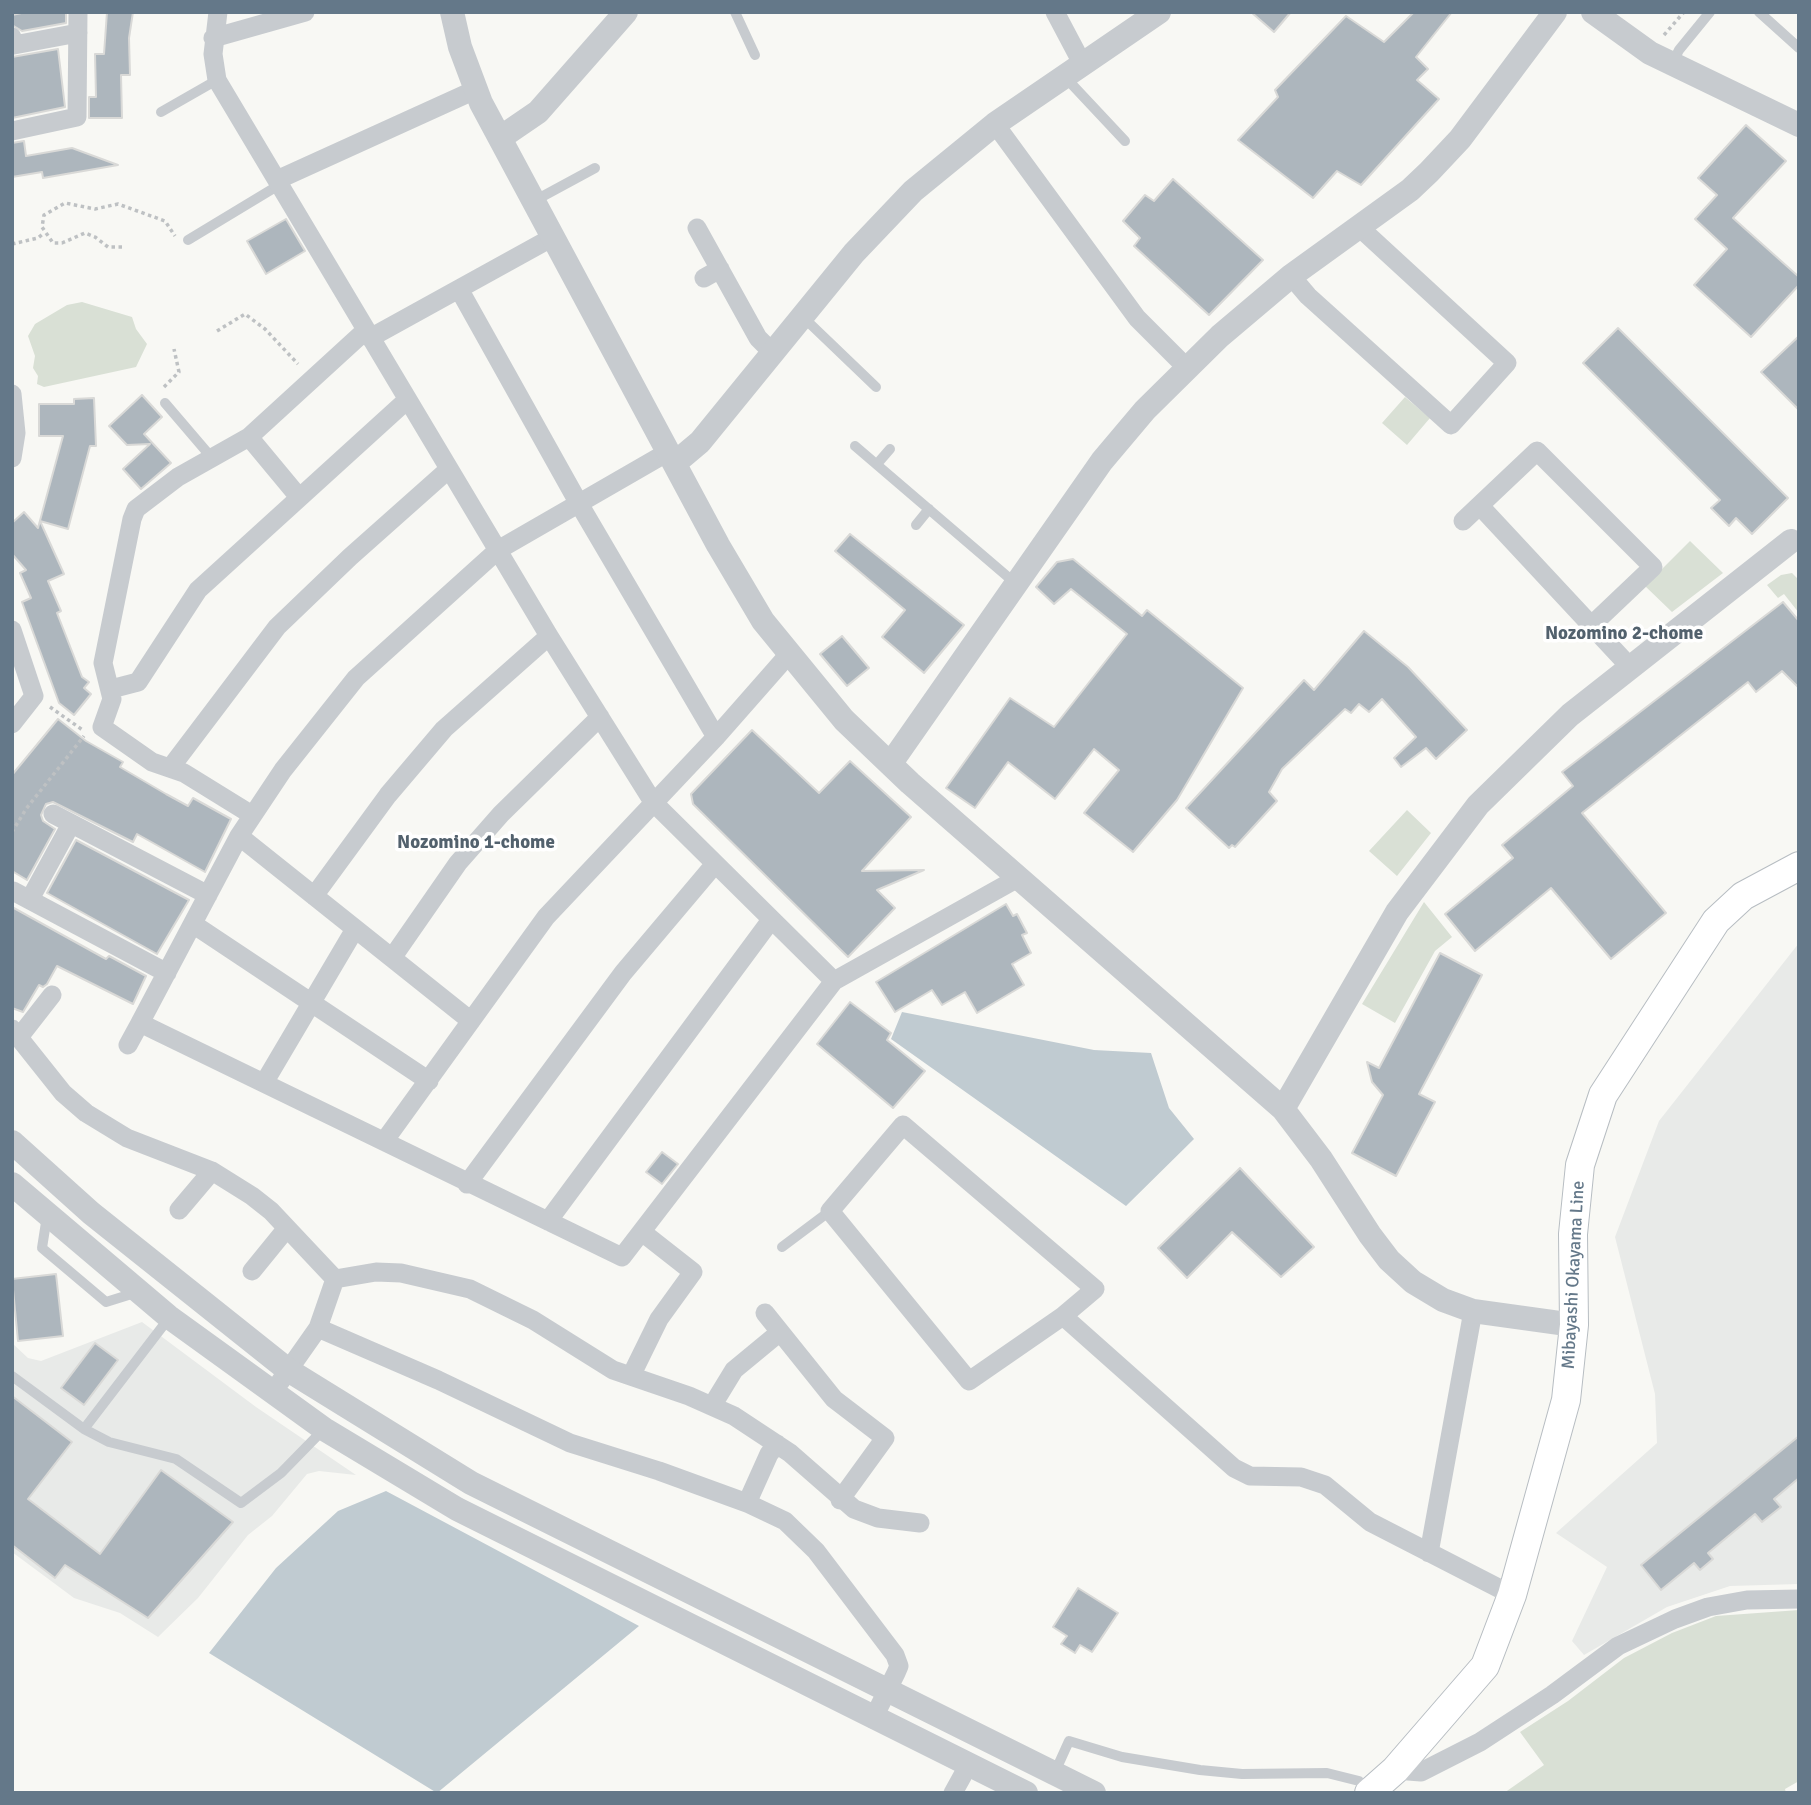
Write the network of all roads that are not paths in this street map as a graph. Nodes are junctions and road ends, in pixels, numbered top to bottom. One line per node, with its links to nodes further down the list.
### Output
1 (78, 12): 13 (street)
2 (218, 12): 15 (street)
3 (305, 12): 15 (street)
4 (452, 12): 21 (street)
5 (735, 12): 17 (lane)
6 (1055, 12): 19 (street)
7 (1555, 12): 31 (street)
8 (1710, 12): 18 (lane)
9 (1759, 12): 16 (lane)
10 (617, 16): 26 (street)
11 (1148, 16): 19 (street)
12 (1610, 17): 18 (street)
13 (78, 33): 14 (street); 25 (street)
14 (12, 37)
15 (213, 38): 20 (street)
16 (1799, 48)
17 (755, 55)
18 (1661, 59): 24 (street)
19 (1074, 71): 23 (street); 27 (lane)
20 (217, 79): 22 (lane); 29 (street)
21 (475, 90): 26 (street); 29 (street)
22 (161, 113)
23 (995, 124): 37 (street); 40 (street)
24 (1799, 125)
25 (12, 131)
26 (500, 138): 30 (street)
27 (1125, 141)
28 (595, 168): 30 (lane)
29 (278, 182): 34 (lane); 38 (street)
30 (534, 201): 33 (street)
31 (1358, 226): 35 (street); 35 (street)
32 (697, 228): 39 (street)
33 (553, 237): 36 (street); 50 (street)
34 (188, 240)
35 (1291, 276): 40 (street)
36 (459, 289): 38 (street); 54 (street)
37 (802, 316): 39 (street); 41 (lane)
38 (368, 334): 43 (street); 45 (street)
39 (773, 353): 50 (street)
40 (1186, 367): 61 (street)
41 (876, 387)
42 (12, 394): 48 (street)
43 (407, 400): 52 (street); 53 (street)
44 (165, 404): 49 (lane)
45 (249, 437): 49 (street); 53 (street)
46 (855, 446): 51 (lane)
47 (890, 449): 51 (lane)
48 (12, 458)
49 (212, 458): 67 (street)
50 (671, 458): 54 (street); 65 (street)
51 (877, 464): 56 (lane)
52 (449, 469): 60 (street); 72 (street)
53 (298, 496): 67 (street)
54 (578, 502): 60 (street); 70 (street)
55 (1480, 506): 57 (street); 62 (street); 62 (street)
56 (929, 509): 58 (lane); 61 (lane)
57 (1463, 521)
58 (916, 525)
59 (1796, 542): 66 (street)
60 (498, 550): 64 (street); 75 (street)
61 (1015, 584): 71 (street)
62 (1593, 624): 66 (street)
63 (12, 630): 69 (street)
64 (549, 636): 68 (street); 83 (street)
65 (789, 654): 70 (street); 71 (street)
66 (1630, 667): 98 (street)
67 (111, 689): 72 (street)
68 (600, 717): 73 (street); 87 (street)
69 (12, 724)
70 (716, 737): 73 (street)
71 (891, 763): 80 (street)
72 (171, 767): 75 (street)
73 (653, 802): 78 (street); 92 (street)
74 (53, 814): 76 (street)
75 (252, 815): 77 (street)
76 (71, 824): 81 (street); 82 (street)
77 (239, 835): 82 (street); 83 (street)
78 (715, 864): 84 (street); 103 (street)
79 (1799, 866): 116 (main road, Mibayashi Okayama Line)
80 (1017, 878): 89 (street); 98 (street)
81 (21, 895): 88 (street)
82 (208, 895): 85 (street)
83 (314, 896): 86 (street)
84 (771, 920): 89 (street); 106 (street)
85 (193, 924): 88 (street); 91 (street)
86 (355, 929): 87 (street); 91 (street)
87 (392, 958): 92 (street)
88 (167, 973): 93 (street)
89 (834, 981): 108 (street)
90 (52, 995): 94 (street)
91 (311, 1003): 96 (street); 97 (street)
92 (471, 1021): 96 (street)
93 (139, 1023): 95 (street); 97 (street)
94 (16, 1033): 101 (street)
95 (128, 1045)
96 (429, 1081): 99 (street)
97 (264, 1083): 99 (street)
98 (1283, 1109): 112 (street)
99 (385, 1140): 103 (street)
100 (12, 1142): 119 (street)
101 (212, 1171): 104 (street); 107 (street)
102 (12, 1184): 115 (street)
103 (467, 1184): 106 (street)
104 (179, 1210)
105 (830, 1211): 109 (lane); 114 (street); 114 (street)
106 (548, 1220): 108 (street)
107 (287, 1228): 110 (street); 111 (street)
108 (642, 1231): 121 (street)
109 (782, 1248)
110 (252, 1271)
111 (335, 1279): 117 (street); 121 (street)
112 (1473, 1311): 116 (street); 130 (street)
113 (765, 1314): 118 (street)
114 (1063, 1316): 130 (street)
115 (169, 1317): 122 (street); 124 (lane)
116 (1574, 1325): 131 (main road, Mibayashi Okayama Line)
117 (318, 1328): 119 (street); 128 (street)
118 (780, 1332): 123 (street); 127 (street)
119 (288, 1370): 122 (street); 133 (street)
120 (12, 1376): 124 (lane)
121 (631, 1376): 123 (street)
122 (273, 1391): 125 (street)
123 (712, 1406): 126 (street)
124 (84, 1429): 125 (lane)
125 (324, 1429): 134 (street)
126 (777, 1444): 127 (street); 128 (street)
127 (840, 1500): 129 (street)
128 (747, 1503): 133 (street)
129 (920, 1524)
130 (1429, 1553): 131 (street)
131 (1512, 1595): 136 (main road, Mibayashi Okayama Line)
132 (1799, 1599): 136 (street)
133 (888, 1691): 134 (street); 137 (street)
134 (873, 1719): 135 (street)
135 (969, 1764): 138 (street); 139 (street)
136 (1395, 1770): 141 (main road, Mibayashi Okayama Line)
137 (1055, 1772): 140 (street); 141 (lane)
138 (953, 1793)
139 (1026, 1793)
140 (1094, 1793)
141 (1369, 1793)

